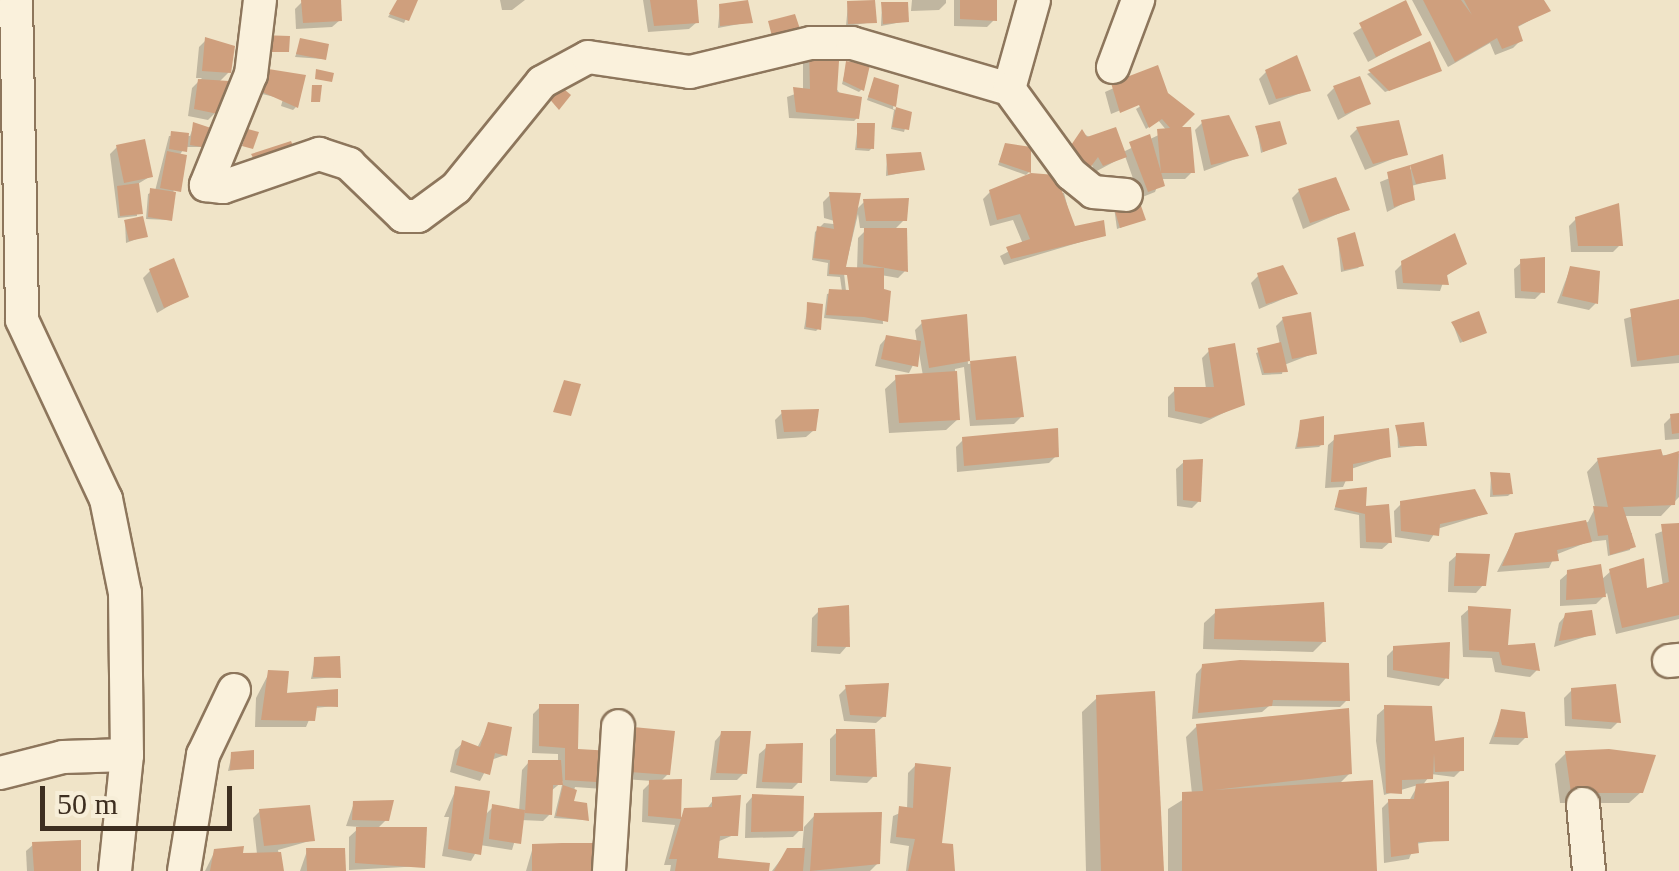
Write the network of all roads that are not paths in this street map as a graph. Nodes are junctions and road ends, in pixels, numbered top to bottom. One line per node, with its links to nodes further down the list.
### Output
1 (16, 0): 10 (street)
2 (260, 0): 6 (street)
3 (1034, 0): 6 (street)
4 (1138, 0): 5 (street)
5 (1113, 67)
6 (1008, 90): 7 (street)
7 (1126, 195)
8 (234, 690): 14 (street)
9 (618, 726): 15 (street)
10 (127, 755): 11 (street); 13 (street)
11 (0, 773)
12 (1583, 804): 16 (street)
13 (114, 871)
14 (184, 871)
15 (610, 871)
16 (1589, 871)

